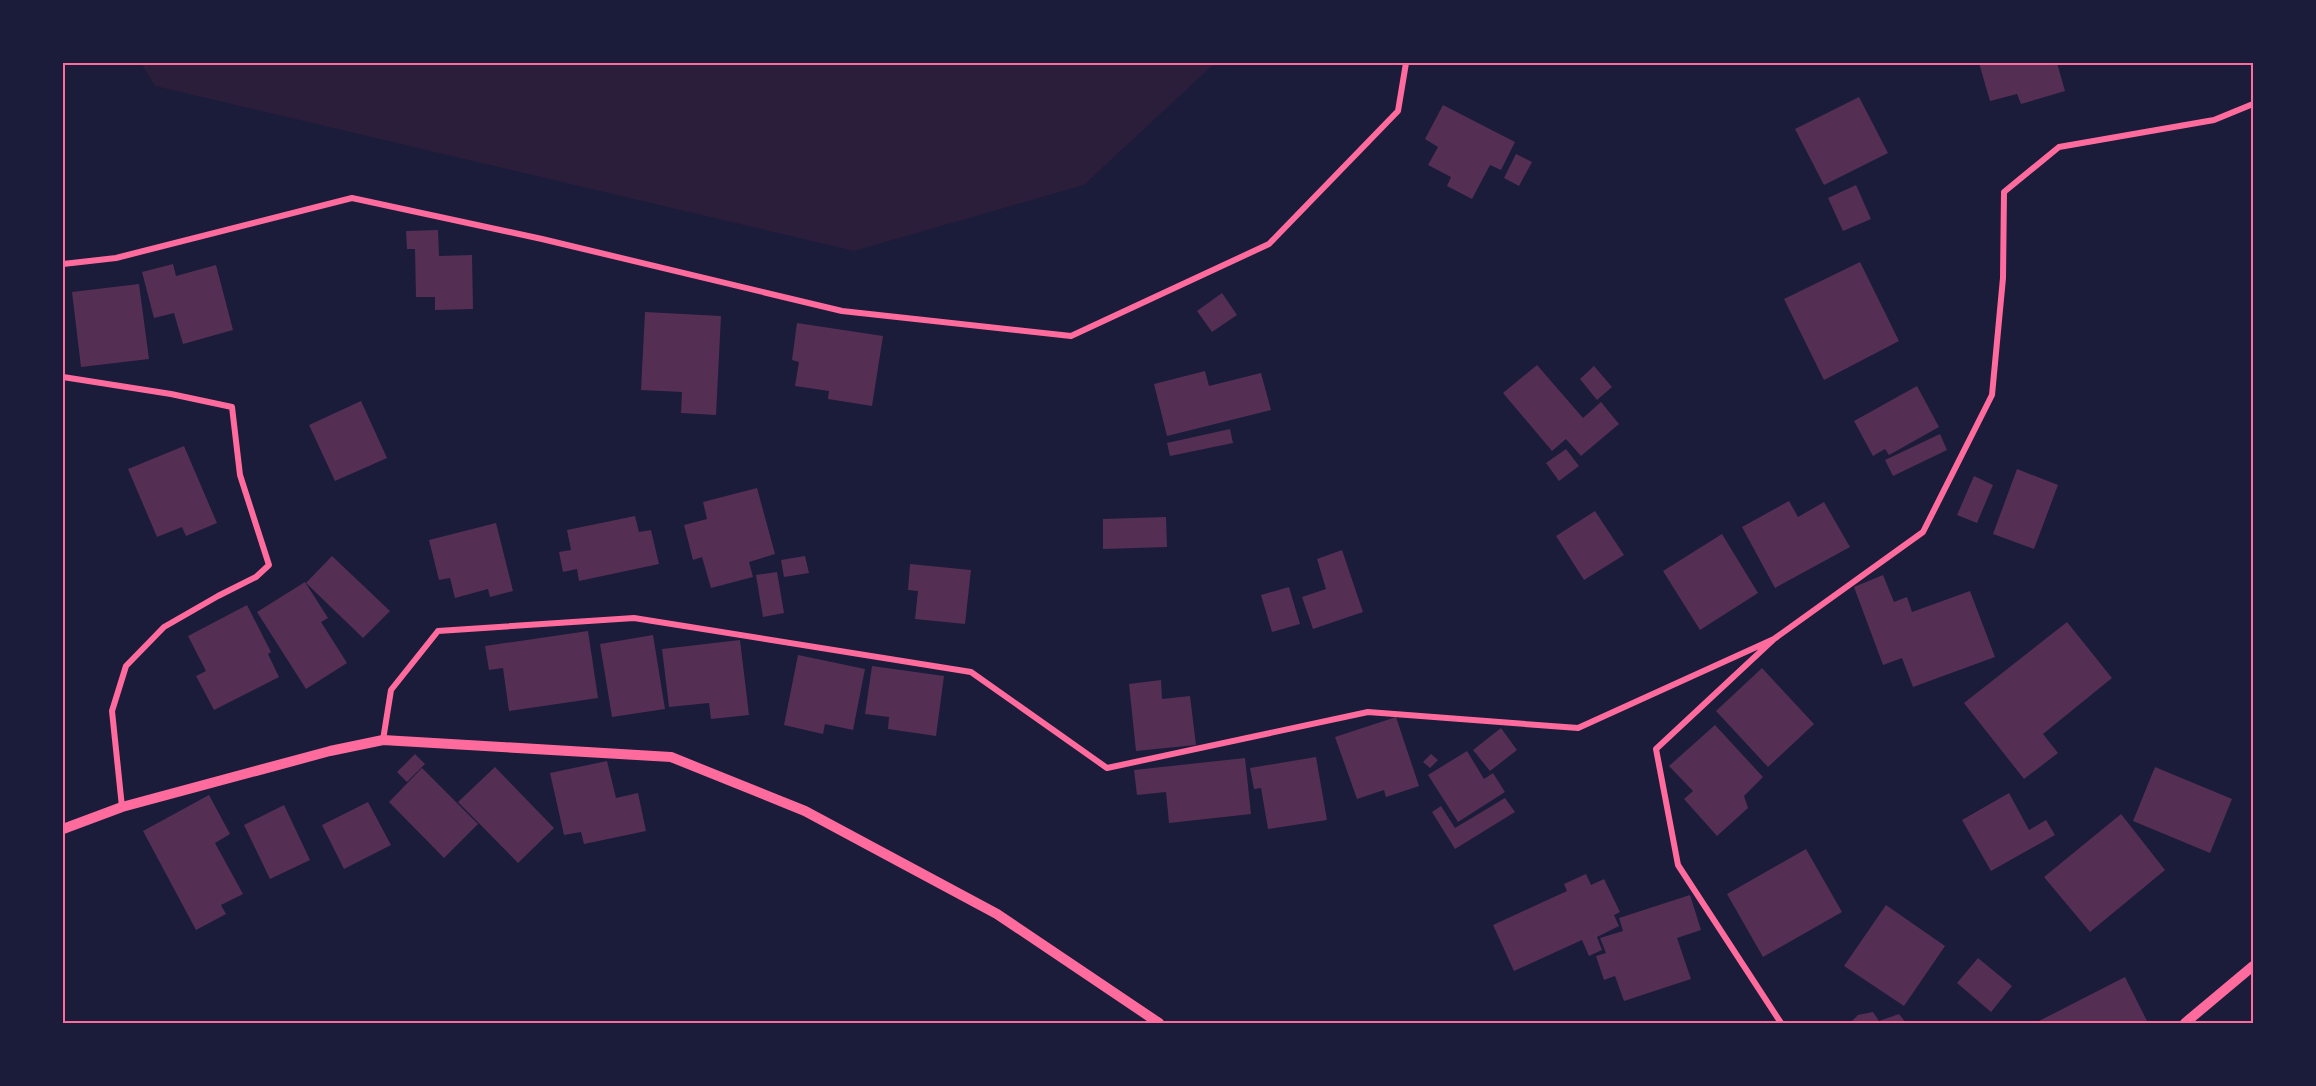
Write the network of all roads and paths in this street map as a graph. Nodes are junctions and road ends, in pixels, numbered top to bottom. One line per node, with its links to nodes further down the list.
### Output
1 (1406, 63): 3 (street)
2 (2253, 104): 5 (street)
3 (63, 264)
4 (63, 377): 7 (street)
5 (1774, 639): 6 (street); 11 (street)
6 (383, 740): 7 (street); 10 (street)
7 (122, 807): 8 (street)
8 (63, 829)
9 (2253, 966): 12 (street)
10 (1158, 1023)
11 (1781, 1023)
12 (2185, 1023)

